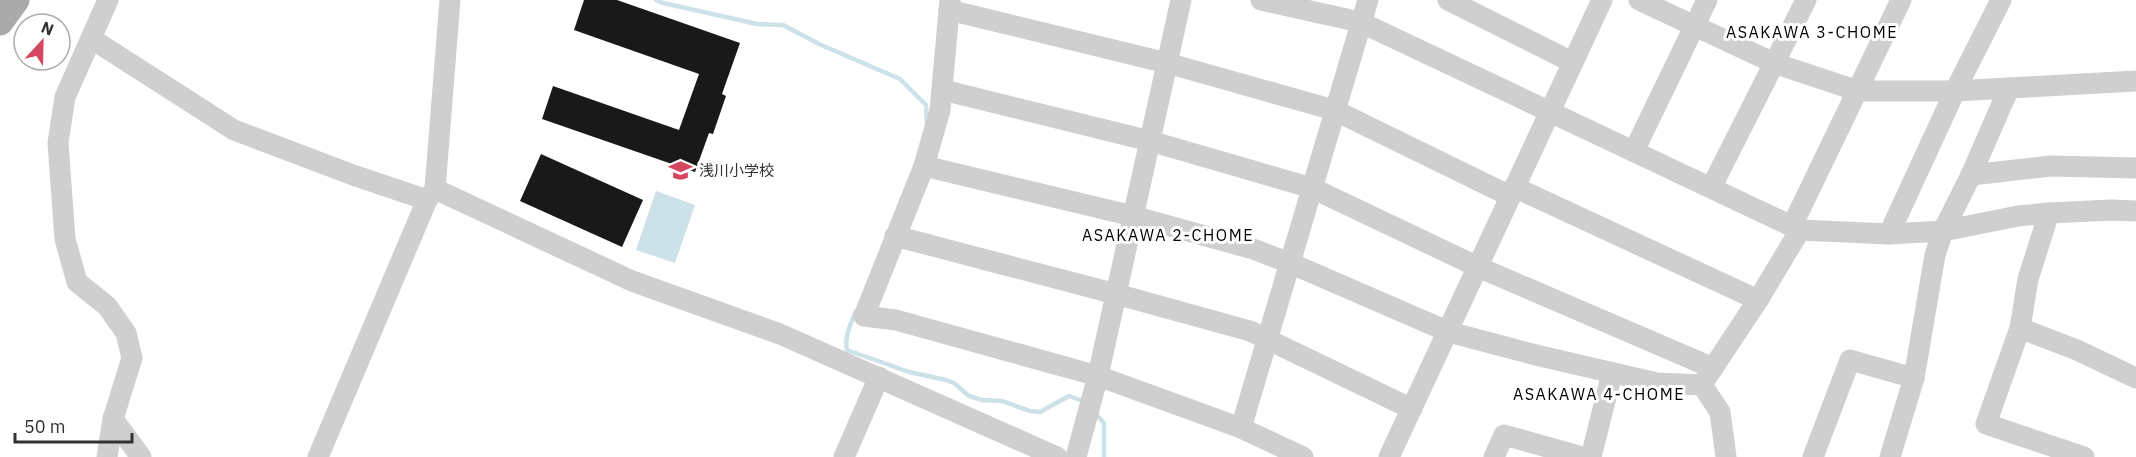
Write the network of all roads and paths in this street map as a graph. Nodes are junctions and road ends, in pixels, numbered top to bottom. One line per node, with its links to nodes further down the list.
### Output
1 (108, 0): 16 (street)
2 (450, 0): 35 (street)
3 (1181, 0): 18 (street)
4 (1261, 0): 14 (street)
5 (1368, 0): 14 (street)
6 (1448, 0): 17 (street)
7 (1602, 0): 17 (street)
8 (1639, 0): 15 (street)
9 (1707, 0): 15 (street)
10 (1806, 0): 19 (street)
11 (1901, 0): 23 (street)
12 (2001, 0): 24 (street)
13 (950, 5): 18 (street); 22 (street)
14 (1360, 22): 25 (street); 26 (street)
15 (1694, 26): 19 (street); 28 (street)
16 (92, 39): 35 (street); 57 (street)
17 (1572, 62): 26 (street)
18 (1167, 63): 25 (street); 27 (street)
19 (1774, 63): 23 (street); 33 (street)
20 (2136, 81): 21 (street)
21 (2009, 88): 24 (street); 31 (street)
22 (943, 90): 27 (street); 29 (street)
23 (1858, 91): 24 (street); 39 (street)
24 (1955, 91): 41 (street)
25 (1334, 111): 32 (street); 34 (street)
26 (1549, 111): 28 (street); 34 (street)
27 (1150, 141): 32 (street); 38 (street)
28 (1634, 151): 33 (street)
29 (924, 166): 38 (street); 42 (street)
30 (2136, 168): 31 (street)
31 (1971, 176): 40 (street)
32 (1312, 188): 43 (street); 44 (street)
33 (1711, 188): 39 (street)
34 (1512, 192): 44 (street); 46 (street)
35 (431, 194): 52 (street); 62 (street)
36 (2136, 211): 37 (street)
37 (2049, 213): 40 (street); 47 (street)
38 (1133, 216): 43 (street); 45 (street)
39 (1796, 228): 41 (street); 46 (street)
40 (1943, 231): 41 (street); 54 (street)
41 (1889, 234)
42 (895, 237): 45 (street); 51 (street)
43 (1290, 262): 48 (street); 49 (street)
44 (1478, 267): 48 (street); 53 (street)
45 (1116, 294): 49 (street); 51 (street)
46 (1758, 300): 53 (street)
47 (2020, 328): 55 (street); 74 (street)
48 (1449, 332): 50 (street); 56 (street)
49 (1267, 340): 56 (street); 58 (street)
50 (1612, 373): 53 (street); 70 (street)
51 (1098, 376): 58 (street); 65 (street)
52 (879, 377): 63 (street); 64 (street)
53 (1707, 377): 71 (street)
54 (1914, 378): 72 (street); 73 (street)
55 (2136, 378)
56 (1413, 409): 67 (street)
57 (113, 419): 60 (street); 61 (street)
58 (1241, 428): 59 (street)
59 (1278, 452): 66 (street)
60 (107, 457)
61 (141, 457)
62 (318, 457)
63 (844, 457)
64 (1057, 457)
65 (1076, 457)
66 (1303, 457)
67 (1389, 457)
68 (1494, 457): 69 (street)
69 (1583, 457)
70 (1591, 457)
71 (1726, 457)
72 (1814, 457)
73 (1890, 457)
74 (2084, 457)

